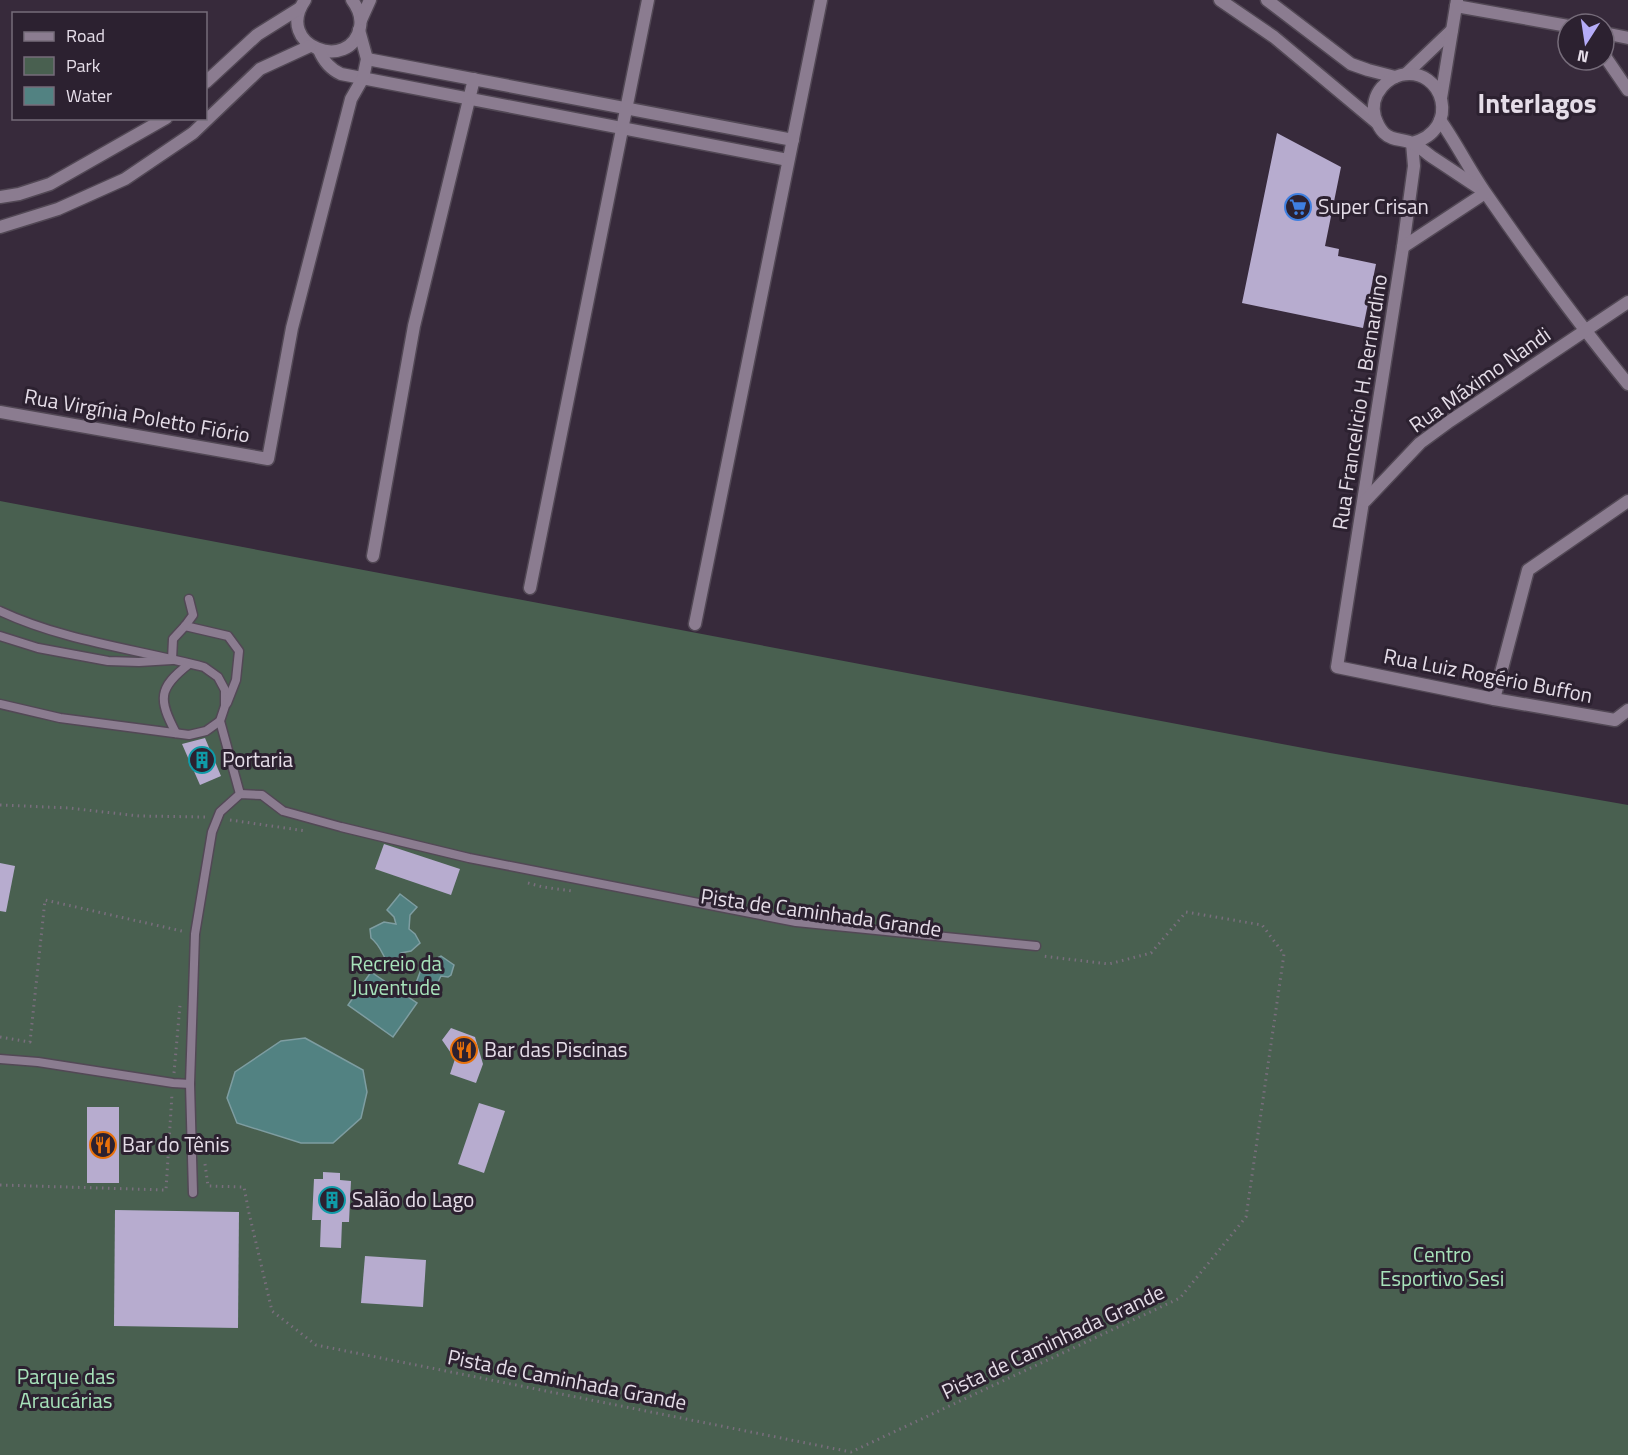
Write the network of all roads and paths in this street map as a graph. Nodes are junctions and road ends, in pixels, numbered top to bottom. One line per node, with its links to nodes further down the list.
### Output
1 (352, 0): 11 (street)
2 (370, 0): 11 (street)
3 (648, 0): 23 (street)
4 (821, 0): 30 (street)
5 (1220, 0): 28 (street)
6 (1267, 0): 9 (street)
7 (1457, 3): 10 (street); 12 (street)
8 (303, 4): 13 (street); 19 (street)
9 (1282, 5): 16 (street)
10 (1556, 24)
11 (360, 25): 13 (street); 14 (street)
12 (1452, 30): 16 (street); 21 (street)
13 (315, 48): 17 (street); 26 (street)
14 (367, 59): 17 (street); 18 (street)
15 (1616, 72): 20 (street)
16 (1400, 76): 21 (street); 28 (street)
17 (363, 78): 22 (street); 40 (street, Rua Virgínia Poletto Fiório)
18 (474, 79): 22 (street); 23 (street)
19 (207, 81)
20 (1628, 90)
21 (1441, 98): 27 (street)
22 (470, 99): 29 (street); 43 (street)
23 (626, 108): 29 (street); 30 (street)
24 (162, 120): 34 (street)
25 (207, 120): 35 (street)
26 (207, 120)
27 (1440, 120): 31 (street); 33 (street)
28 (1377, 124): 31 (street)
29 (622, 128): 32 (street); 44 (street)
30 (793, 140): 32 (street)
31 (1412, 143): 33 (street); 36 (street, Rua Francelicio H. Bernardino)
32 (789, 160): 47 (street)
33 (1485, 193): 36 (street); 38 (street)
34 (0, 197)
35 (0, 227)
36 (1403, 247): 42 (street, Rua Francelicio H. Bernardino)
37 (1628, 302): 38 (street, Rua Máximo Nandi)
38 (1584, 330): 39 (street); 42 (street, Rua Máximo Nandi)
39 (1628, 384)
40 (0, 412)
41 (1628, 501): 53 (street)
42 (1364, 502): 52 (street, Rua Francelicio H. Bernardino)
43 (373, 556)
44 (530, 588)
45 (189, 599): 48 (lane)
46 (0, 611): 50 (lane)
47 (695, 624)
48 (185, 626): 50 (lane); 55 (lane)
49 (0, 636): 50 (lane)
50 (172, 660): 51 (lane)
51 (189, 664): 55 (lane); 58 (lane)
52 (1337, 667): 53 (street, Rua Luiz Rogério Buffon)
53 (1494, 699): 56 (street, Rua Luiz Rogério Buffon)
54 (0, 704): 58 (lane)
55 (225, 706): 57 (lane)
56 (1628, 710)
57 (220, 721): 58 (lane); 59 (lane)
58 (176, 733)
59 (240, 794): 61 (lane); 66 (lane)
60 (0, 805): 61 (path)
61 (220, 818): 62 (path); 72 (lane)
62 (314, 832)
63 (520, 880): 64 (path)
64 (578, 892)
65 (186, 932): 69 (path)
66 (1036, 946)
67 (1040, 956): 73 (path, Pista de Caminhada Grande)
68 (180, 1002): 71 (path)
69 (0, 1037)
70 (0, 1059): 71 (lane)
71 (173, 1083): 72 (lane); 74 (path)
72 (190, 1084): 75 (lane)
73 (205, 1164)
74 (0, 1185)
75 (193, 1193)

